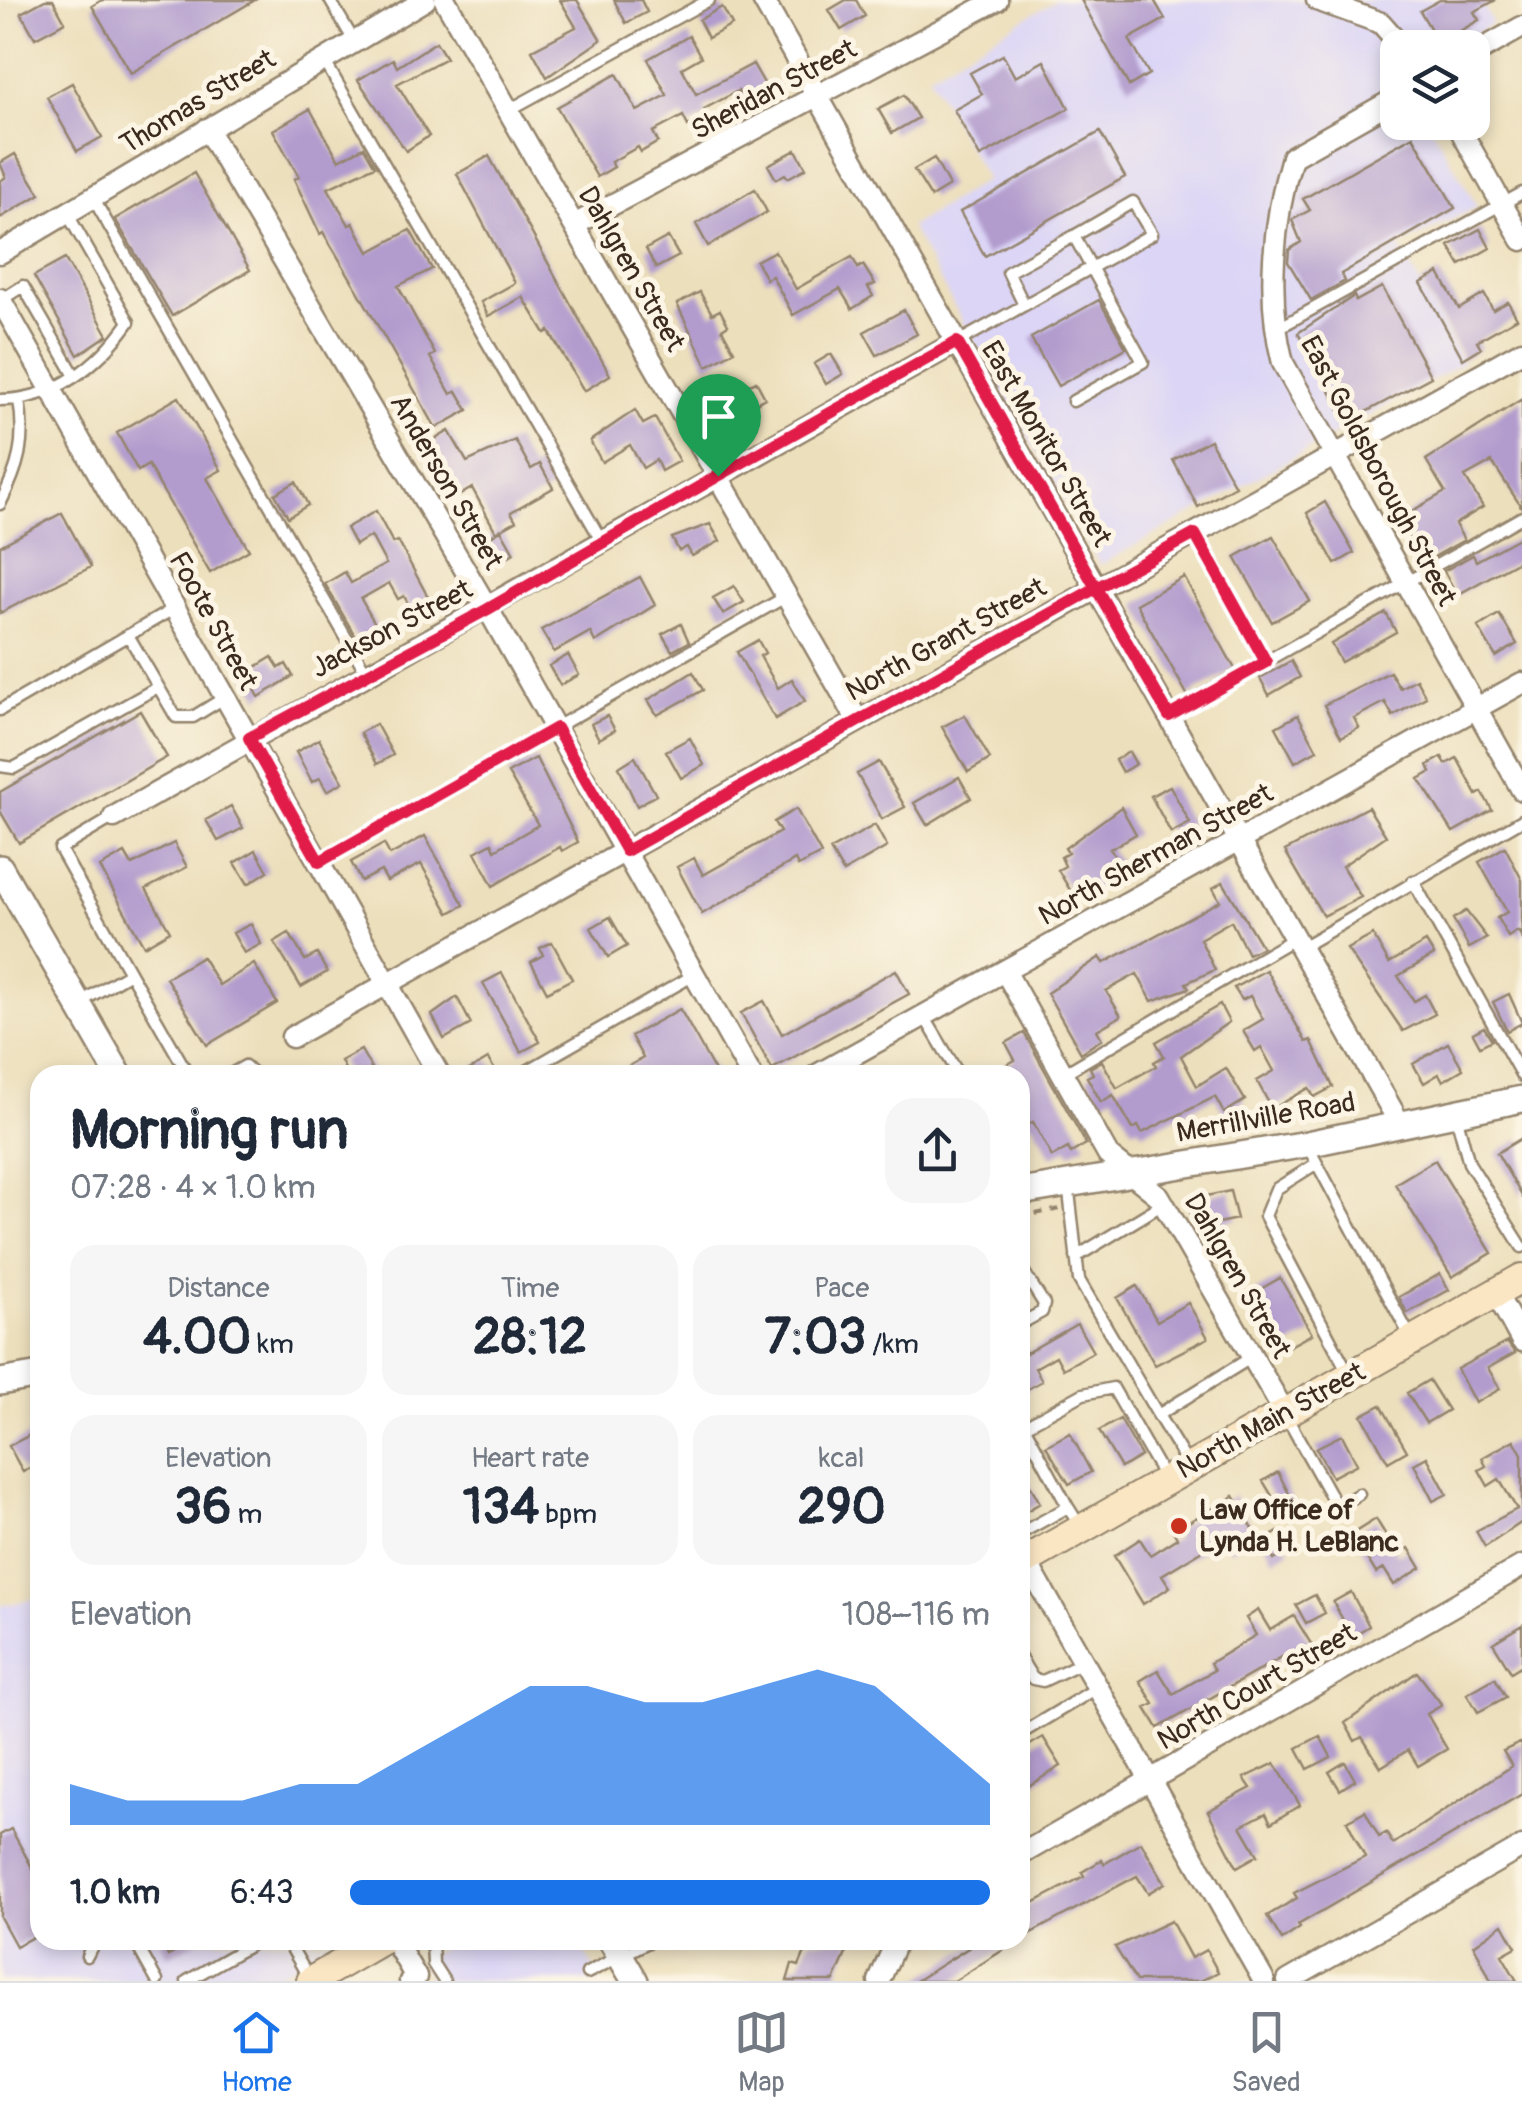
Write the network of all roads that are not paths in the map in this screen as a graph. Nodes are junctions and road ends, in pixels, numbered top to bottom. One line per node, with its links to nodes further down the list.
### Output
1 (330, 0): 10 (lane)
2 (425, 0): 10 (street, Thomas Street)
3 (445, 0): 15 (street, Dahlgren Street)
4 (709, 0): 15 (lane)
5 (763, 0): 13 (street, East Monitor Street)
6 (998, 0): 13 (street, Sheridan Street)
7 (1322, 1): 9 (street)
8 (1522, 27): 11 (street)
9 (1387, 30)
10 (354, 42): 12 (street, Thomas Street)
11 (1490, 45)
12 (324, 60): 16 (street, Thomas Street); 42 (lane)
13 (818, 98): 22 (street, Sheridan Street); 30 (street, East Monitor Street)
14 (1380, 107): 29 (street, East Goldsborough Street)
15 (508, 111): 22 (street, Dahlgren Street)
16 (207, 129): 19 (street, Thomas Street); 47 (street, Anderson Street)
17 (1466, 140): 20 (street)
18 (1522, 193): 20 (lane)
19 (92, 198): 21 (street, Thomas Street); 50 (lane)
20 (1502, 204): 24 (street); 29 (lane)
21 (66, 213): 25 (street, Thomas Street); 32 (lane)
22 (574, 225): 38 (street, Dahlgren Street)
23 (1074, 236): 26 (lane); 26 (lane); 28 (lane)
24 (1522, 240)
25 (0, 253)
26 (1092, 268): 28 (lane); 36 (lane)
27 (0, 300): 32 (lane); 33 (street, Foote Street)
28 (1024, 305): 30 (lane)
29 (1274, 331): 37 (street, East Goldsborough Street)
30 (957, 342): 38 (street, Jackson Street); 44 (street, East Monitor Street)
31 (1522, 351): 37 (street, North Grant Street)
32 (75, 376): 33 (lane)
33 (51, 390): 35 (lane); 46 (street, Foote Street)
34 (0, 400): 35 (lane)
35 (19, 400): 39 (lane)
36 (1073, 401)
37 (1334, 456): 41 (street, North Grant Street); 43 (street, East Goldsborough Street)
38 (718, 476): 42 (street, Jackson Street); 45 (street, Dahlgren Street)
39 (0, 504)
40 (1522, 517): 43 (lane)
41 (1195, 534): 44 (street, North Grant Street); 49 (lane)
42 (603, 542): 47 (street, Jackson Street)
43 (1406, 582): 49 (lane); 54 (street, East Goldsborough Street)
44 (1096, 588): 56 (street, East Monitor Street); 57 (street, North Grant Street)
45 (786, 596): 57 (street, Dahlgren Street); 58 (lane)
46 (174, 608): 48 (lane); 53 (street, Foote Street)
47 (488, 609): 50 (street, Jackson Street); 58 (street, Anderson Street)
48 (128, 635): 52 (lane); 55 (lane)
49 (1266, 662): 56 (lane)
50 (368, 674): 59 (street, Jackson Street)
51 (1522, 683): 54 (street, North Sherman Street)
52 (158, 687): 53 (lane); 60 (lane)
53 (224, 698): 59 (street, Foote Street)
54 (1476, 708): 61 (street, East Goldsborough Street); 64 (street, North Sherman Street)
55 (0, 710)
56 (1169, 716): 64 (street, East Monitor Street)
57 (858, 720): 65 (street, North Grant Street)
58 (556, 728): 65 (street, Anderson Street); 66 (lane)
59 (249, 738): 62 (street, Jackson Street); 66 (street, Foote Street)
60 (0, 766)
61 (1522, 790)
62 (114, 816): 71 (lane)
63 (1522, 820): 68 (lane)
64 (1239, 840): 69 (street, East Monitor Street); 70 (street, North Sherman Street)
65 (626, 851): 72 (street, Anderson Street); 73 (street, North Grant Street)
66 (319, 862): 73 (street, Foote Street)
67 (0, 868): 74 (street)
68 (1413, 881): 69 (lane); 85 (lane)
69 (1298, 943): 84 (lane); 88 (street, East Monitor Street)
70 (1005, 970): 75 (street, North Sherman Street); 84 (street, Dahlgren Street)
71 (130, 973): 74 (lane); 78 (lane)
72 (695, 975): 80 (lane); 81 (street, Anderson Street)
73 (388, 984): 76 (street, North Grant Street); 79 (street, Foote Street)
74 (78, 1004): 77 (street)
75 (924, 1016): 82 (street, North Sherman Street); 83 (lane)
76 (292, 1037)
77 (113, 1065)
78 (183, 1065)
79 (433, 1065)
80 (538, 1065)
81 (745, 1065)
82 (835, 1065)
83 (953, 1065)
84 (1063, 1074): 90 (street, Dahlgren Street)
85 (1522, 1076)
86 (1522, 1099): 87 (street, Merrillville Road)
87 (1456, 1113): 88 (street, Merrillville Road); 94 (lane)
88 (1400, 1124): 89 (street, Merrillville Road)
89 (1310, 1154): 90 (street, Merrillville Road); 100 (lane); 104 (lane)
90 (1132, 1172): 91 (street, Merrillville Road); 93 (street, Dahlgren Street)
91 (1068, 1183): 92 (street, Merrillville Road); 95 (lane)
92 (1030, 1187)
93 (1163, 1204): 95 (lane); 102 (street, Dahlgren Street)
94 (1522, 1247)
95 (1076, 1257): 106 (lane)
96 (1522, 1278): 98 (main road, North Main Street)
97 (1030, 1282): 99 (lane)
98 (1496, 1293): 100 (main road, North Main Street); 101 (street)
99 (1030, 1319)
100 (1413, 1341): 104 (main road, North Main Street)
101 (1522, 1341)
102 (1252, 1357): 106 (lane); 107 (street, Dahlgren Street)
103 (30, 1377): 105 (street)
104 (1350, 1377): 107 (main road, North Main Street)
105 (0, 1382)
106 (1158, 1414): 110 (lane)
107 (1286, 1415): 110 (main road, North Main Street); 111 (lane)
108 (1030, 1419): 110 (lane)
109 (1030, 1442): 112 (lane)
110 (1178, 1474): 112 (main road, North Main Street)
111 (1359, 1494)
112 (1075, 1518): 113 (main road, North Main Street)
113 (1030, 1548)
114 (1522, 1566): 120 (street, North Court Street)
115 (1030, 1567): 116 (street)
116 (1083, 1662): 117 (lane); 118 (street)
117 (1030, 1675)
118 (1097, 1688): 119 (lane); 120 (street)
119 (1030, 1728)
120 (1149, 1780): 122 (street, North Court Street); 142 (street)
121 (1522, 1848): 143 (street)
122 (1030, 1850)
123 (90, 1950): 133 (lane)
124 (140, 1950): 136 (lane)
125 (241, 1950): 137 (lane)
126 (294, 1950): 138 (lane)
127 (365, 1950): 138 (main road)
128 (399, 1950): 135 (street)
129 (432, 1950): 139 (lane)
130 (613, 1950): 134 (lane)
131 (616, 1950): 140 (street)
132 (892, 1950): 141 (street)
133 (87, 1956)
134 (588, 1974)
135 (415, 1980)
136 (157, 1981)
137 (187, 1981)
138 (311, 1981)
139 (444, 1981)
140 (634, 1981)
141 (879, 1981)
142 (1264, 1981)
143 (1288, 1981)

